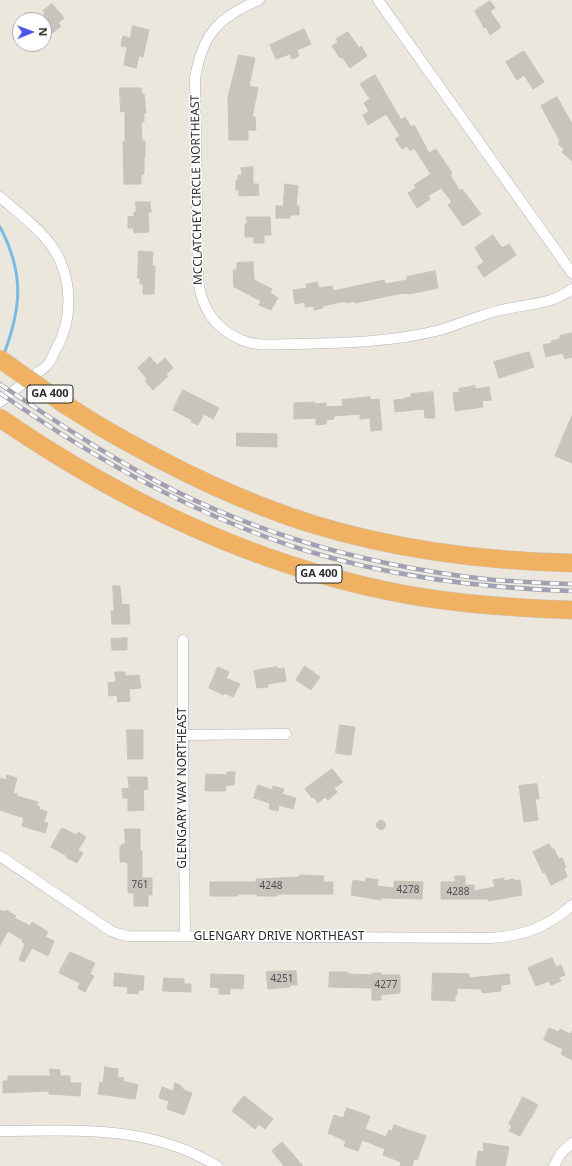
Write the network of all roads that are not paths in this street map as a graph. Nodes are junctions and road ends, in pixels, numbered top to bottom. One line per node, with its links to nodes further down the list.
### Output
1 (259, 0): 5 (street, MCCLATCHEY CIRCLE NORTHEAST)
2 (378, 0): 4 (street)
3 (0, 197): 7 (street)
4 (572, 273)
5 (572, 289)
6 (0, 359): 9 (highway, GA 400, bridge)
7 (0, 402)
8 (0, 418): 10 (highway, GA 400)
9 (572, 563)
10 (572, 610)
11 (183, 640): 13 (street, GLENGARY WAY NORTHEAST)
12 (286, 734): 13 (street)
13 (183, 736): 16 (street, GLENGARY WAY NORTHEAST)
14 (0, 856): 16 (street, GLENGARY DRIVE NORTHEAST)
15 (572, 905): 16 (street, GLENGARY DRIVE NORTHEAST)
16 (185, 936)
17 (0, 1131): 19 (street)
18 (572, 1143): 20 (street)
19 (217, 1166)
20 (554, 1166)

